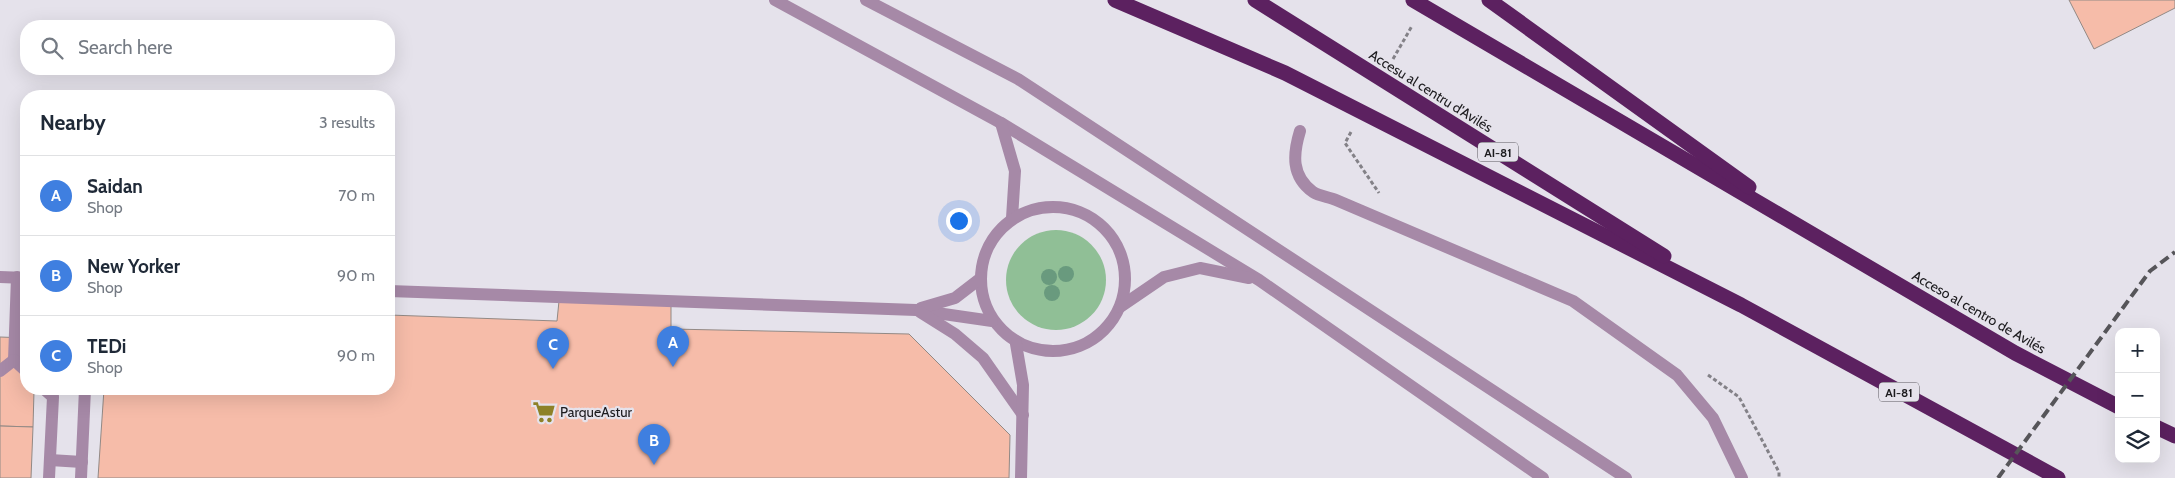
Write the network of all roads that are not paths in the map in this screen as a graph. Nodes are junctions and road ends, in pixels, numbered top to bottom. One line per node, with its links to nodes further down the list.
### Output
1 (775, 0): 7 (lane)
2 (866, 0): 37 (lane)
3 (1115, 0): 17 (highway)
4 (1255, 0): 17 (highway, Accesu al centru d'Avilés / AI-81)
5 (1413, 0): 10 (highway)
6 (1488, 0): 10 (highway)
7 (1001, 123): 9 (lane); 14 (lane)
8 (1300, 131): 38 (lane)
9 (1012, 218): 13 (lane); 18 (lane)
10 (1825, 242): 27 (highway, Acceso al centro de Avilés)
11 (0, 277): 12 (lane)
12 (20, 278)
13 (981, 278): 19 (lane); 20 (lane)
14 (1259, 280): 18 (lane); 36 (lane)
15 (395, 291): 19 (lane)
16 (20, 298): 22 (lane)
17 (1741, 305): 39 (highway, AI-81)
18 (1120, 307): 21 (lane)
19 (916, 310): 20 (lane); 28 (lane)
20 (992, 321): 21 (lane)
21 (1016, 344): 28 (lane)
22 (14, 360): 23 (lane); 24 (lane)
23 (20, 366)
24 (0, 371)
25 (51, 395): 31 (lane)
26 (85, 395): 32 (lane)
27 (2115, 405)
28 (1023, 415): 35 (lane)
29 (2160, 429): 30 (highway)
30 (2175, 436)
31 (50, 460): 32 (lane); 33 (lane)
32 (82, 462): 34 (lane)
33 (50, 478)
34 (81, 478)
35 (1021, 478)
36 (1543, 478)
37 (1626, 478)
38 (1742, 478)
39 (2058, 478)

